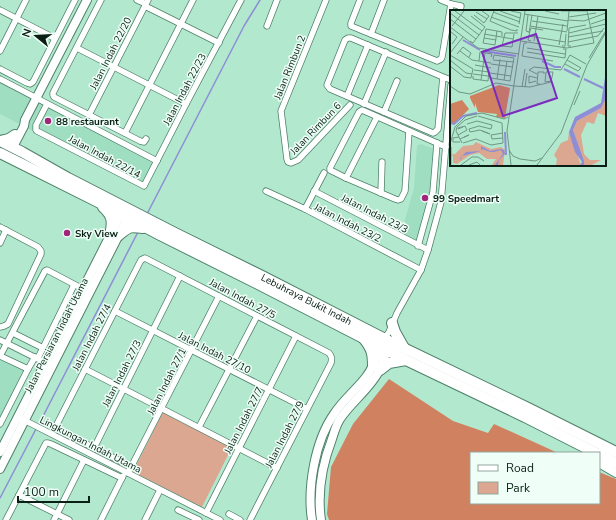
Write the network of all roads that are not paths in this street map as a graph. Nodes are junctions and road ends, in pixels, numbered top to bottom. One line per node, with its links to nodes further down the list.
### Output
1 (26, 0): 17 (street)
2 (75, 0): 21 (street)
3 (87, 0): 36 (main road)
4 (101, 0): 24 (street)
5 (137, 0): 13 (street)
6 (193, 0): 18 (street)
7 (240, 0): 22 (street, Jalan Indah 22/23)
8 (277, 0): 19 (street)
9 (326, 0): 47 (street, Jalan Rimbun 2)
10 (360, 0): 20 (street)
11 (384, 0): 20 (street)
12 (441, 0): 14 (street)
13 (146, 3): 18 (street); 27 (street, Jalan Indah 22/20)
14 (451, 4): 15 (street); 20 (street)
15 (460, 9)
16 (0, 10): 17 (street)
17 (16, 19): 21 (street); 25 (street)
18 (181, 24): 22 (street); 33 (street)
19 (267, 26)
20 (371, 34)
21 (54, 38): 28 (street)
22 (219, 43): 38 (street, Jalan Indah 22/23)
23 (368, 45): 26 (street); 34 (street); 34 (street)
24 (76, 48): 27 (street); 42 (street)
25 (0, 51)
26 (386, 52): 29 (street); 39 (street)
27 (114, 67): 33 (street); 42 (street, Jalan Indah 22/20)
28 (0, 69)
29 (443, 77): 31 (street); 41 (street)
30 (0, 79): 36 (street)
31 (450, 80)
32 (397, 81): 41 (street)
33 (150, 85): 38 (street); 45 (street)
34 (347, 96): 39 (street)
35 (450, 97): 50 (street)
36 (37, 99): 37 (street); 49 (main road)
37 (47, 104): 51 (street); 55 (street, Jalan Indah 22/14)
38 (186, 104): 51 (street, Jalan Indah 22/23)
39 (364, 104): 41 (street)
40 (350, 105): 47 (street, Jalan Rimbun 6)
41 (384, 112)
42 (89, 115): 45 (street)
43 (377, 117): 44 (street); 54 (street); 54 (street)
44 (409, 131): 48 (street); 58 (street)
45 (125, 133): 46 (street)
46 (146, 139)
47 (284, 143)
48 (437, 143): 50 (street); 67 (street)
49 (9, 145): 59 (highway); 61 (highway)
50 (446, 147): 68 (street)
51 (157, 161): 55 (street, Jalan Indah 22/23)
52 (382, 162): 58 (street)
53 (324, 173): 57 (street)
54 (346, 178): 58 (street)
55 (144, 186)
56 (266, 191): 60 (street, Jalan Indah 23/2)
57 (314, 191): 60 (street); 67 (street, Jalan Indah 23/3)
58 (381, 193)
59 (98, 202): 61 (highway); 65 (highway)
60 (305, 209): 70 (street, Jalan Indah 23/2)
61 (130, 216): 62 (highway); 65 (main road, Jalan Persiaran Indah Utama); 65 (highway)
62 (150, 225): 81 (highway, Lebuhraya Bukit Indah); 82 (highway, Lebuhraya Bukit Indah)
63 (0, 227): 64 (street)
64 (6, 230): 66 (street); 77 (street)
65 (114, 236): 73 (main road, Jalan Persiaran Indah Utama); 91 (main road, Jalan Persiaran Indah Utama)
66 (0, 242)
67 (418, 246): 68 (street, Jalan Indah 23/3)
68 (428, 250): 70 (street)
69 (145, 258): 71 (street, Jalan Indah 27/5); 75 (street, Jalan Indah 27/4)
70 (421, 270): 82 (street)
71 (180, 276): 74 (street, Jalan Indah 27/5); 78 (street, Jalan Indah 27/3)
72 (74, 285): 73 (street); 79 (street); 85 (street)
73 (83, 289): 91 (main road, Jalan Persiaran Indah Utama)
74 (219, 296): 76 (street, Jalan Indah 27/5); 87 (street, Jalan Indah 27/1)
75 (115, 311): 78 (street, Jalan Indah 27/10); 94 (street, Jalan Indah 27/4)
76 (257, 316): 80 (street, Jalan Indah 27/5); 95 (street)
77 (0, 327)
78 (153, 330): 87 (street, Jalan Indah 27/10); 96 (street, Jalan Indah 27/3)
79 (13, 333): 84 (street); 85 (street)
80 (296, 336): 89 (street, Jalan Indah 27/5); 97 (street, Jalan Indah 27/7)
81 (362, 336): 82 (highway, Lebuhraya Bukit Indah); 93 (highway)
82 (387, 339): 86 (highway, Lebuhraya Bukit Indah); 86 (highway); 90 (highway, Lebuhraya Bukit Indah); 93 (main road)
83 (0, 340): 84 (street)
84 (7, 343): 88 (street); 91 (street)
85 (43, 348): 91 (street)
86 (404, 348): 107 (highway, Lebuhraya Bukit Indah)
87 (192, 350): 95 (street, Jalan Indah 27/10); 98 (street, Jalan Indah 27/1)
88 (0, 356): 92 (street)
89 (331, 356): 99 (street, Jalan Indah 27/9)
90 (406, 360): 93 (highway); 105 (highway, Lebuhraya Bukit Indah)
91 (42, 361): 92 (street); 100 (main road, Jalan Persiaran Indah Utama)
92 (28, 368): 101 (street)
93 (376, 368): 133 (main road); 134 (main road)
94 (85, 369): 96 (street); 104 (street, Jalan Indah 27/4)
95 (229, 369): 97 (street, Jalan Indah 27/10); 102 (street)
96 (123, 389): 98 (street); 104 (street, Jalan Indah 27/3)
97 (268, 389): 99 (street, Jalan Indah 27/10); 103 (street, Jalan Indah 27/7)
98 (162, 408): 102 (street); 115 (street, Jalan Indah 27/1)
99 (307, 409): 113 (street, Jalan Indah 27/9)
100 (21, 419): 106 (main road, Jalan Persiaran Indah Utama); 114 (main road, Jalan Persiaran Indah Utama); 115 (street, Lingkungan Indah Utama)
101 (0, 424)
102 (199, 427): 103 (street)
103 (239, 447): 113 (street); 121 (street, Jalan Indah 27/7)
104 (94, 448): 110 (street)
105 (585, 450)
106 (0, 452)
107 (616, 452)
108 (600, 455): 111 (highway)
109 (84, 460): 117 (street); 119 (street); 122 (street)
110 (124, 463)
111 (616, 463)
112 (600, 464): 116 (main road)
113 (277, 468): 132 (street, Jalan Indah 27/9)
114 (0, 469)
115 (127, 473): 117 (street, Jalan Indah 27/1); 118 (street, Lingkungan Indah Utama)
116 (616, 473)
117 (122, 478): 128 (street, Jalan Indah 27/1)
118 (160, 490): 121 (street, Lingkungan Indah Utama); 129 (street)
119 (19, 495): 122 (street); 125 (street)
120 (178, 510): 124 (street)
121 (206, 513): 130 (street, Lingkungan Indah Utama)
122 (57, 514): 126 (street); 127 (street)
123 (229, 514): 131 (street)
124 (195, 519)
125 (6, 520)
126 (54, 520)
127 (69, 520)
128 (101, 520)
129 (145, 520)
130 (220, 520)
131 (240, 520)
132 (250, 520)
133 (312, 520)
134 (320, 520)

